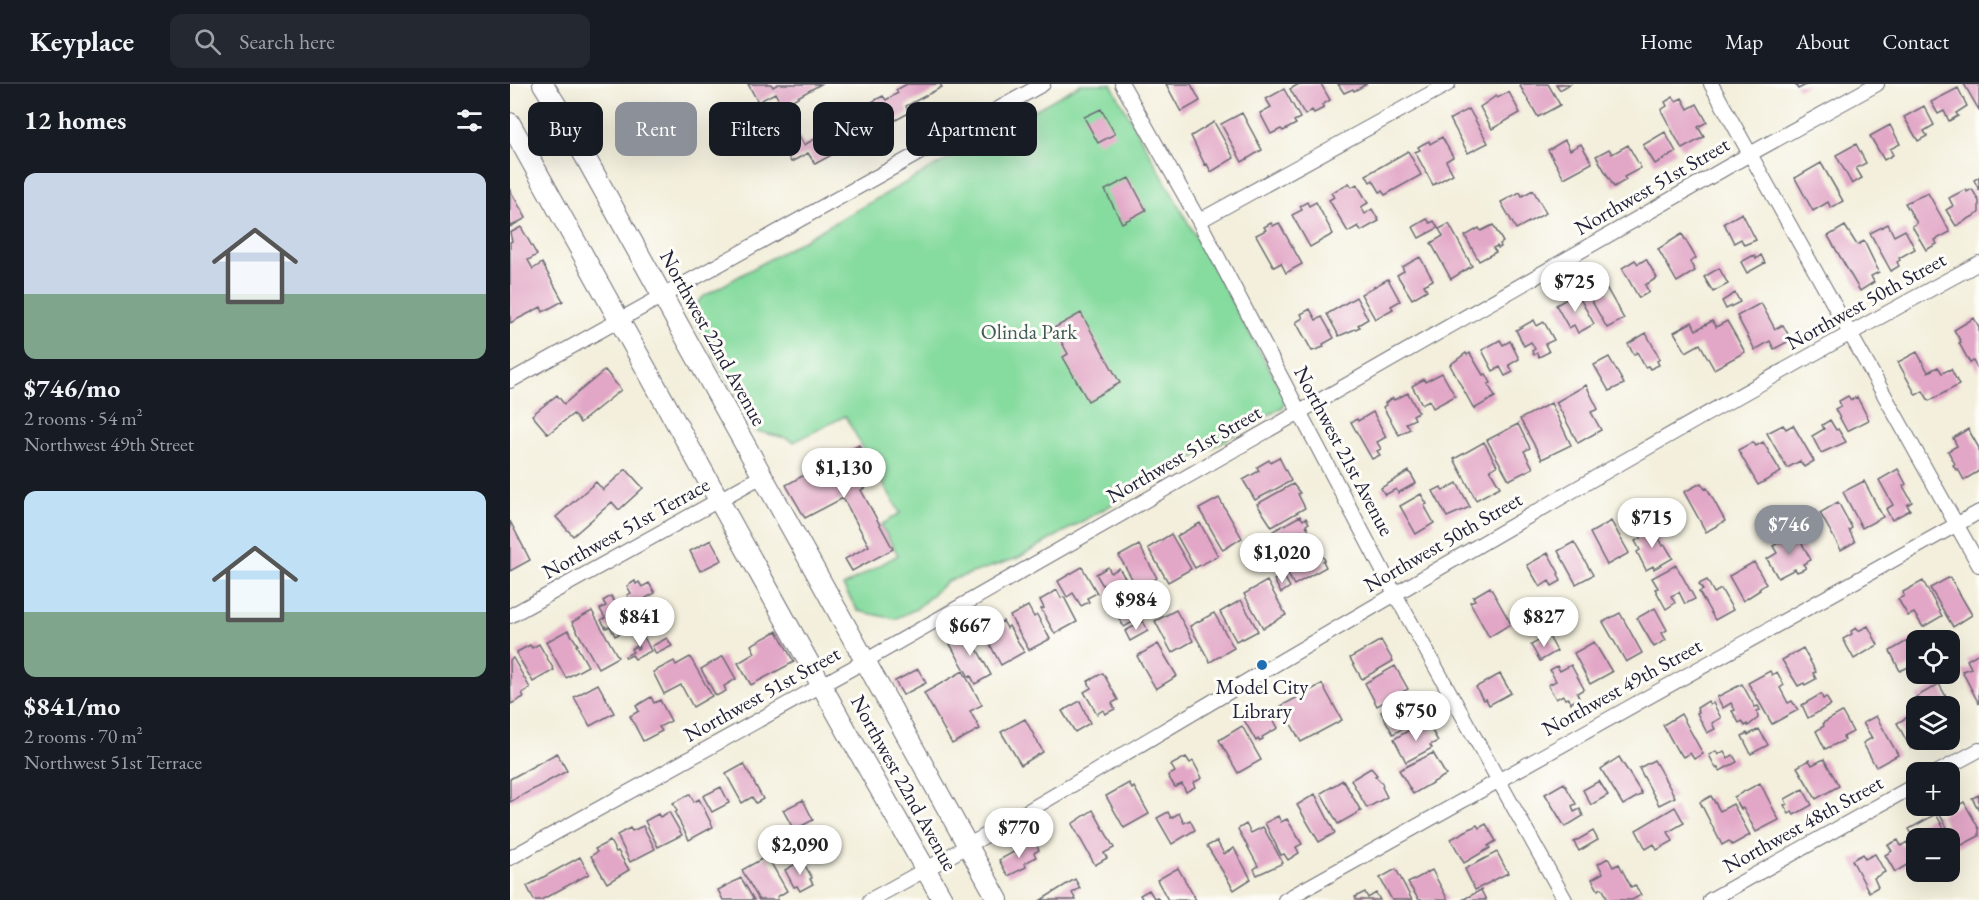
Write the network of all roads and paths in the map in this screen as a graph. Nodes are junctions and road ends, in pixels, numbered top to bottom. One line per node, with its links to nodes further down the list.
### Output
1 (543, 84): 11 (main road, Northwest 22nd Avenue)
2 (1043, 84): 11 (street)
3 (1122, 84): 9 (street, Northwest 21st Avenue)
4 (1448, 84): 9 (street)
5 (1711, 84): 8 (street)
6 (1877, 84): 8 (street, Northwest 51st Street)
7 (510, 123): 12 (main road, Northwest 22nd Avenue)
8 (1750, 154): 13 (street); 15 (street, Northwest 51st Street)
9 (1199, 221): 15 (street, Northwest 21st Avenue)
10 (1979, 263): 13 (street, Northwest 50th Street)
11 (662, 296): 12 (street); 16 (main road, Northwest 22nd Avenue)
12 (619, 320): 14 (street); 17 (main road, Northwest 22nd Avenue)
13 (1850, 332): 19 (street); 21 (street, Northwest 50th Street)
14 (510, 381)
15 (1299, 412): 21 (street, Northwest 21st Avenue); 23 (street, Northwest 51st Street)
16 (762, 476): 17 (street, Northwest 51st Terrace); 23 (main road, Northwest 22nd Avenue)
17 (719, 501): 22 (street, Northwest 51st Terrace); 24 (main road, Northwest 22nd Avenue)
18 (1979, 512): 19 (street, Northwest 49th Street)
19 (1956, 525): 20 (street); 27 (street, Northwest 49th Street)
20 (1979, 565)
21 (1395, 594): 27 (street, Northwest 21st Avenue); 29 (street, Northwest 50th Street)
22 (510, 616)
23 (865, 661): 24 (street, Northwest 51st Street); 29 (main road, Northwest 22nd Avenue)
24 (821, 685): 30 (street, Northwest 51st Street); 31 (main road, Northwest 22nd Avenue)
25 (1979, 750): 26 (street)
26 (1957, 762)
27 (1498, 780): 35 (street, Northwest 49th Street); 36 (street, Northwest 21st Avenue)
28 (1906, 790): 37 (street, Northwest 48th Street)
29 (968, 846): 31 (street, Northwest 50th Street); 34 (main road, Northwest 22nd Avenue)
30 (510, 858)
31 (925, 870): 32 (street, Northwest 50th Street); 33 (main road, Northwest 22nd Avenue)
32 (870, 900)
33 (943, 900)
34 (998, 900)
35 (1285, 900)
36 (1565, 900)
37 (1710, 900)

